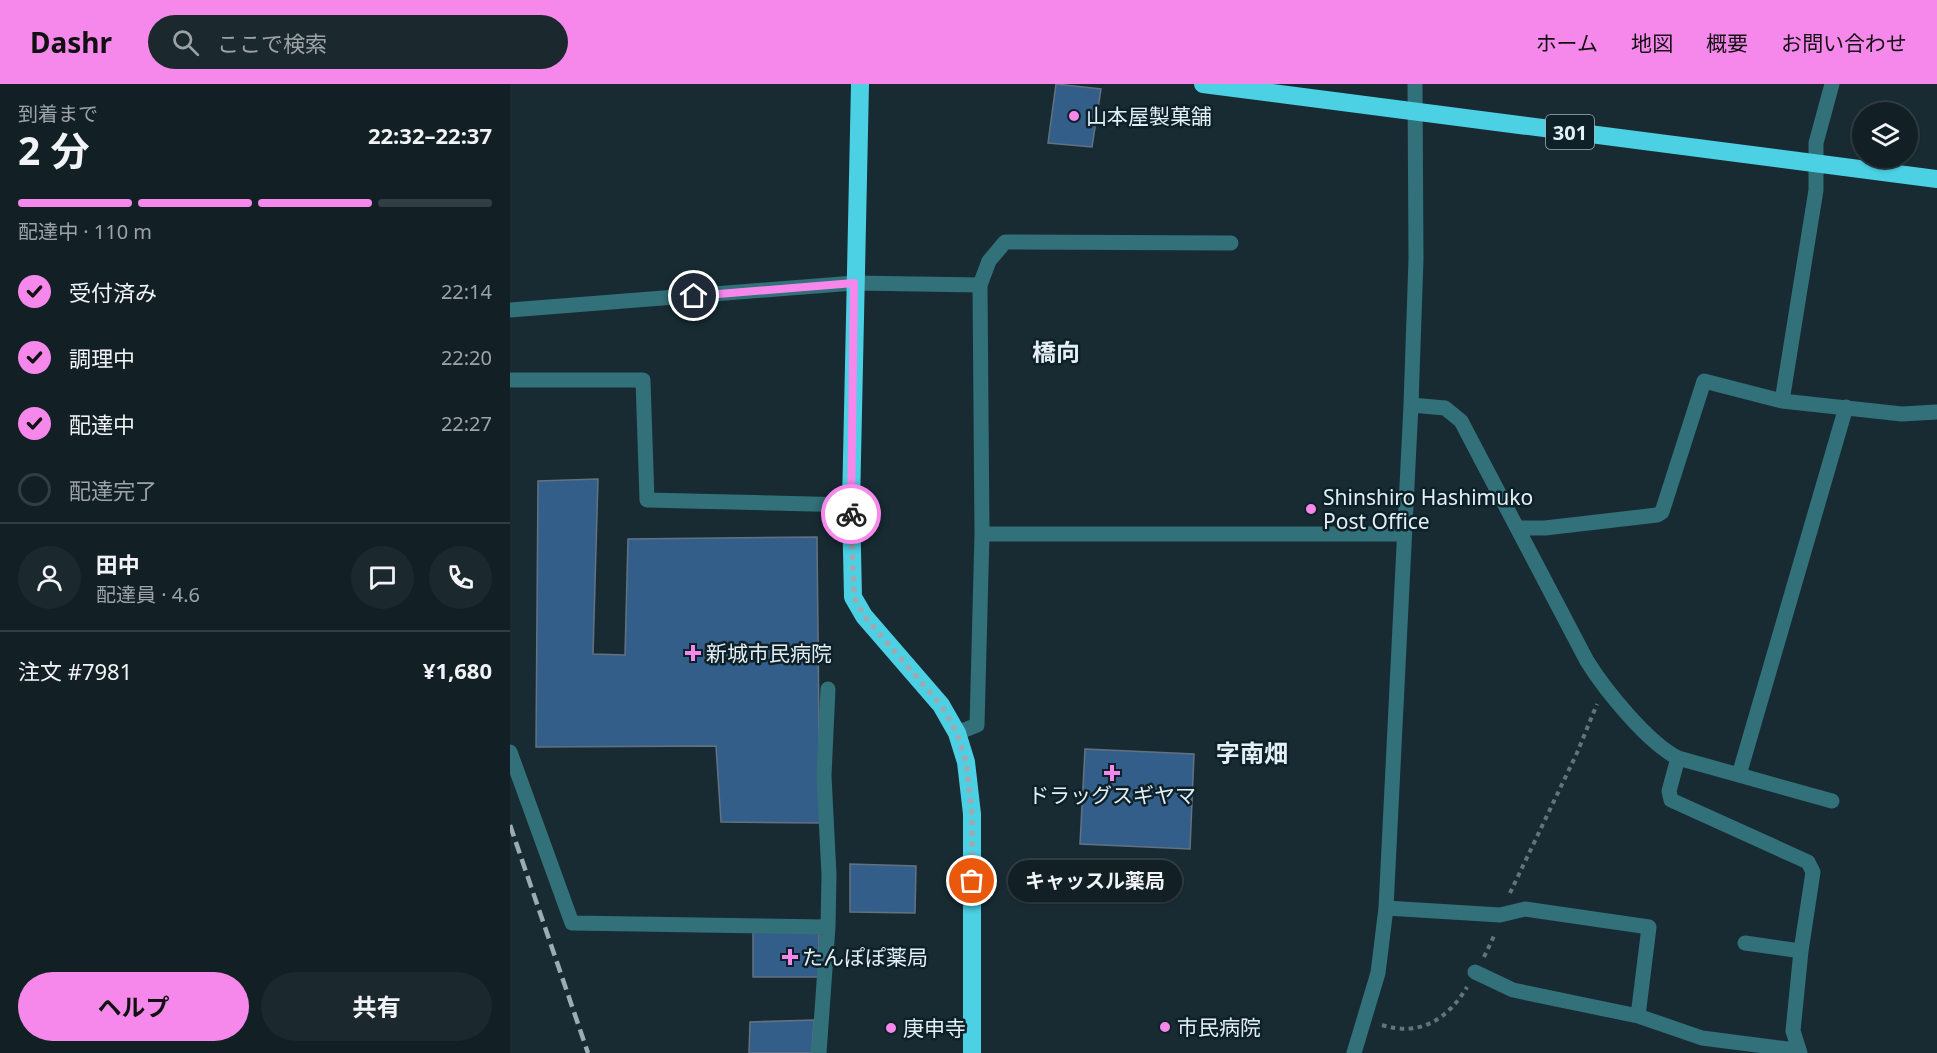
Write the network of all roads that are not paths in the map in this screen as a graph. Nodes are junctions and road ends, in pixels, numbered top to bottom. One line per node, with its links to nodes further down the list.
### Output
1 (860, 84): 9 (highway)
2 (1203, 84): 5 (highway, 301)
3 (1414, 84): 5 (street)
4 (1832, 84): 6 (street)
5 (1416, 113): 6 (highway, 301); 14 (street)
6 (1817, 163): 7 (highway, 301); 13 (street)
7 (1937, 179)
8 (1231, 243): 10 (street)
9 (854, 283): 10 (street); 11 (street); 17 (highway)
10 (980, 285): 19 (street)
11 (510, 310)
12 (510, 381): 17 (street)
13 (1782, 401): 15 (street); 18 (street)
14 (1411, 405): 18 (street); 20 (street)
15 (1846, 407): 16 (street); 25 (street)
16 (1937, 412)
17 (851, 505): 22 (highway)
18 (1517, 528): 24 (street)
19 (982, 534): 20 (street); 22 (street)
20 (1404, 534): 27 (street)
21 (828, 689): 28 (street)
22 (957, 733): 35 (highway)
23 (510, 752): 28 (street)
24 (1678, 758): 25 (street); 30 (street)
25 (1739, 775): 26 (street)
26 (1832, 801)
27 (1386, 908): 32 (street); 36 (street)
28 (828, 927): 34 (street)
29 (1746, 943): 30 (street)
30 (1801, 951): 33 (street)
31 (1475, 972): 32 (street)
32 (1638, 1016): 33 (street)
33 (1799, 1050)
34 (819, 1053)
35 (972, 1053)
36 (1354, 1053)

